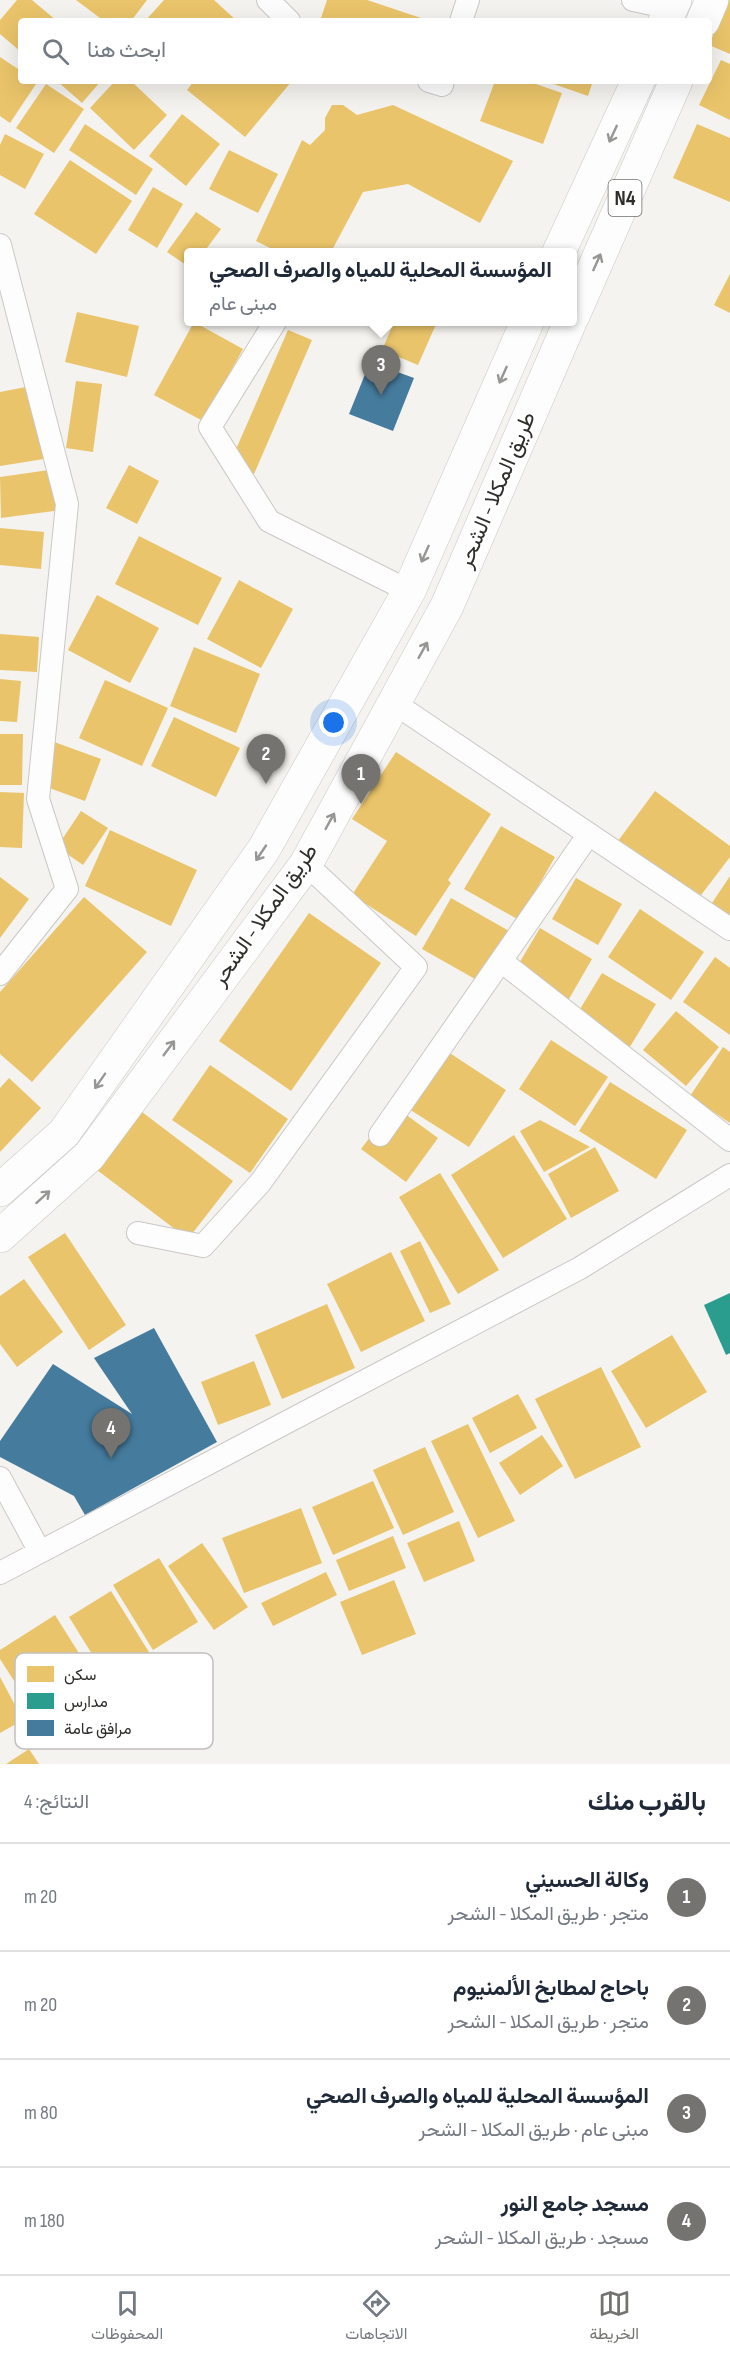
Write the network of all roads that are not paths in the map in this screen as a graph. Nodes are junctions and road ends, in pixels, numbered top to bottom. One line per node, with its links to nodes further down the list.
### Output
1 (268, 0): 6 (street)
2 (468, 0): 7 (street)
3 (633, 0): 5 (street)
4 (712, 0): 8 (highway)
5 (671, 10)
6 (286, 18)
7 (463, 18)
8 (704, 18)
9 (637, 84): 12 (highway, N4, one-way to 12)
10 (675, 84): 13 (highway, N4, one-way to 10)
11 (0, 245): 24 (street)
12 (561, 248)
13 (577, 307)
14 (272, 326): 17 (street)
15 (525, 326): 17 (highway, طريق المكلا - الشحر, one-way to 17)
16 (568, 326): 18 (highway, طريق المكلا - الشحر)
17 (409, 591): 18 (highway); 28 (highway, طريق المكلا - الشحر, one-way to 28)
18 (447, 606): 19 (highway, طريق المكلا - الشحر, one-way to 18)
19 (394, 703): 20 (street); 21 (highway, طريق المكلا - الشحر, one-way to 19)
20 (589, 834): 22 (street); 23 (street)
21 (306, 864): 29 (street); 30 (highway, طريق المكلا - الشحر, one-way to 21)
22 (730, 929)
23 (501, 961): 25 (street); 26 (street)
24 (0, 974)
25 (380, 1135)
26 (730, 1140)
27 (730, 1174): 32 (street)
28 (0, 1190)
29 (138, 1233)
30 (0, 1236)
31 (0, 1478): 32 (street)
32 (40, 1552): 33 (street)
33 (0, 1573)

